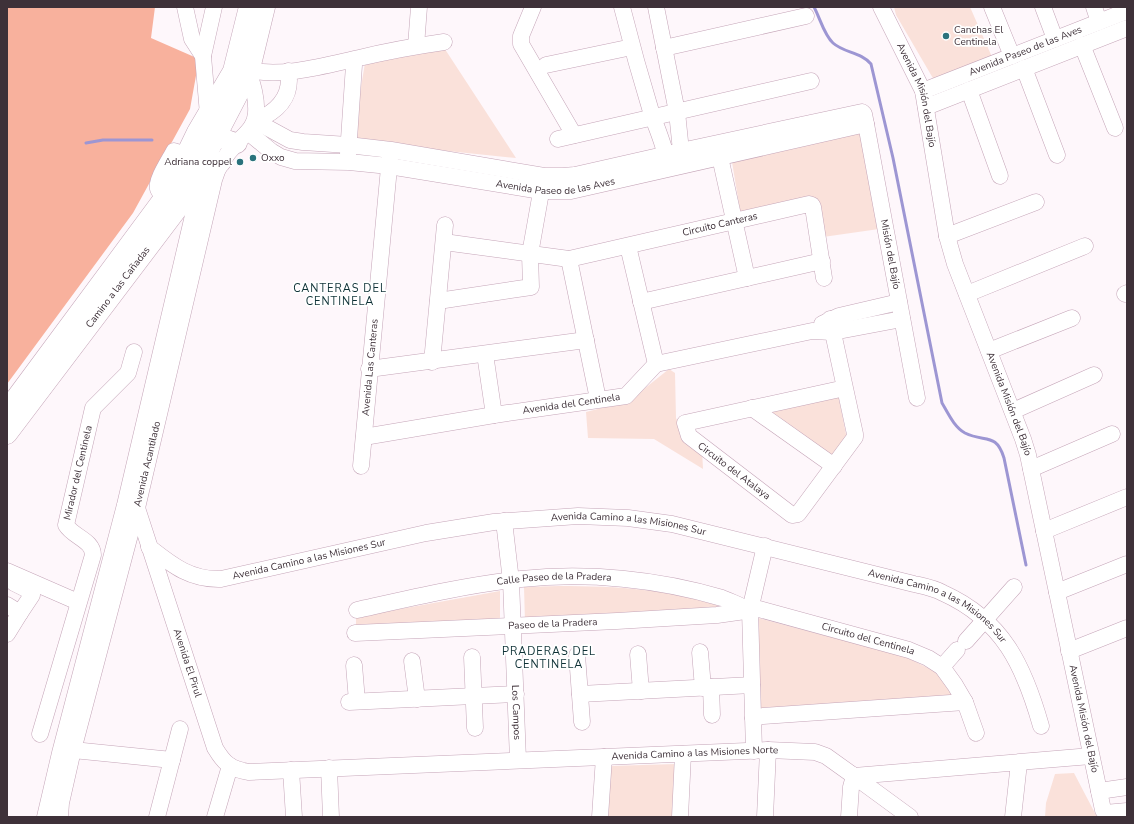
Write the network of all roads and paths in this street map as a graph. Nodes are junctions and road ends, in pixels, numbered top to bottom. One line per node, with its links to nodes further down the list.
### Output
1 (185, 7): 22 (street)
2 (214, 7): 22 (street)
3 (249, 7): 33 (main road, Camino a las Cañadas)
4 (265, 7): 28 (main road, Camino a las Cañadas)
5 (419, 7): 18 (street)
6 (532, 7): 39 (street)
7 (622, 7): 20 (street)
8 (656, 7): 21 (street)
9 (881, 7): 31 (street, Avenida Misión del Bajío)
10 (992, 7): 23 (street)
11 (1042, 7): 16 (street)
12 (1127, 11): 13 (street, Avenida Paseo de las Aves)
13 (1097, 14): 16 (street, Avenida Paseo de las Aves)
14 (806, 16): 21 (street)
15 (1127, 28): 19 (street, Avenida Paseo de las Aves)
16 (1055, 39): 23 (street, Avenida Paseo de las Aves)
17 (444, 42): 18 (street)
18 (416, 46): 27 (street)
19 (1082, 46): 26 (street, Avenida Paseo de las Aves); 36 (street)
20 (632, 47): 25 (street); 34 (street)
21 (664, 48): 32 (street)
22 (204, 56): 33 (street)
23 (1012, 56): 31 (street, Avenida Paseo de las Aves)
24 (354, 65): 41 (street)
25 (546, 65)
26 (1024, 68): 30 (street, Avenida Paseo de las Aves); 43 (street)
27 (288, 71): 28 (street); 38 (street, Avenida Acantilado)
28 (250, 72): 37 (main road, Camino a las Cañadas); 38 (street)
29 (811, 81): 32 (street)
30 (969, 90): 31 (street, Avenida Paseo de las Aves); 52 (street)
31 (924, 99): 57 (street, Avenida Misión del Bajío)
32 (676, 112): 34 (street); 46 (street)
33 (208, 114): 37 (main road); 44 (main road, Camino a las Cañadas)
34 (653, 117): 39 (street); 46 (street)
35 (864, 118): 45 (street, Avenida Paseo de las Aves); 46 (street, Avenida Paseo de las Aves); 70 (street, Misión del Bajío)
36 (1115, 128)
37 (218, 132): 38 (main road); 44 (main road, Camino a las Cañadas)
38 (247, 132): 41 (street, Avenida Paseo de las Aves); 48 (street, Avenida Acantilado); 49 (street, Avenida Paseo de las Aves)
39 (574, 135): 40 (street)
40 (558, 139)
41 (348, 145): 42 (street, Avenida Paseo de las Aves); 49 (street)
42 (391, 150): 47 (street, Avenida Paseo de las Aves); 50 (street, Avenida Las Canteras)
43 (1056, 152)
44 (192, 156): 48 (main road); 67 (main road, Camino a las Cañadas); 96 (street, Avenida Acantilado)
45 (720, 157): 46 (street, Avenida Paseo de las Aves); 55 (street)
46 (675, 159): 53 (street, Avenida Paseo de las Aves)
47 (454, 160): 51 (street); 53 (street, Avenida Paseo de las Aves)
48 (221, 162): 96 (street, Avenida Acantilado)
49 (349, 162): 50 (street, Avenida Paseo de las Aves)
50 (389, 166): 51 (street, Avenida Paseo de las Aves); 80 (street, Avenida Las Canteras)
51 (452, 176): 53 (street, Avenida Paseo de las Aves)
52 (1000, 176)
53 (543, 183): 61 (street)
54 (1036, 202): 57 (street)
55 (734, 222): 59 (street, Circuito Canteras); 63 (street, Circuito Canteras); 64 (street)
56 (445, 225): 58 (street)
57 (947, 236): 66 (street, Avenida Misión del Bajío)
58 (444, 242): 61 (street, Circuito Canteras); 68 (street)
59 (628, 246): 62 (street, Circuito Canteras); 69 (street)
60 (1085, 246): 66 (street)
61 (530, 254): 62 (street, Circuito Canteras); 68 (street)
62 (569, 259): 74 (street)
63 (822, 261): 64 (street); 65 (street, Circuito Canteras)
64 (747, 278): 69 (street)
65 (824, 278)
66 (967, 294): 75 (street, Avenida Misión del Bajío)
67 (100, 298): 86 (main road, Camino a las Cañadas); 89 (main road, Camino a las Cañadas)
68 (438, 300): 78 (street)
69 (641, 302): 79 (street)
70 (899, 302): 72 (street, Misión del Bajío); 73 (street)
71 (1072, 318): 75 (street)
72 (902, 319): 73 (street); 83 (street, Misión del Bajío)
73 (832, 325): 79 (street); 82 (street, Circuito del Atalaya)
74 (586, 340): 77 (street); 84 (street)
75 (989, 351): 87 (street, Avenida Misión del Bajío)
76 (134, 352): 107 (street, Mirador del Centinela)
77 (485, 354): 78 (street); 88 (street)
78 (432, 362): 80 (street)
79 (656, 364): 84 (street, Avenida del Centinela)
80 (369, 369): 91 (street, Avenida Las Canteras)
81 (1094, 375): 87 (street)
82 (845, 388): 85 (street, Circuito del Atalaya); 93 (street, Circuito del Atalaya)
83 (917, 398)
84 (598, 399): 88 (street, Avenida del Centinela)
85 (752, 408): 93 (street); 93 (street, Circuito del Atalaya)
86 (7, 410)
87 (1012, 411): 94 (street, Avenida Misión del Bajío)
88 (494, 415): 91 (street, Avenida del Centinela)
89 (7, 434)
90 (1112, 434): 94 (street)
91 (364, 437): 92 (street, Avenida Las Canteras)
92 (361, 466)
93 (834, 466)
94 (1031, 469): 98 (street, Avenida Misión del Bajío)
95 (1127, 497): 98 (street)
96 (131, 506): 100 (street, Avenida El Pirul); 125 (street, Avenida Acantilado); 142 (street, Avenida Acantilado)
97 (504, 521): 99 (street, Avenida Camino a las Misiones Sur); 100 (street, Avenida Camino a las Misiones Sur); 104 (street, Los Campos)
98 (1044, 531): 106 (street, Avenida Misión del Bajío)
99 (765, 546): 110 (street); 111 (street, Avenida Camino a las Misiones Sur)
100 (149, 547): 150 (street, Avenida El Pirul)
101 (1127, 564): 106 (street)
102 (7, 571): 107 (street)
103 (7, 579): 108 (street)
104 (511, 581): 109 (street, Calle Paseo de la Pradera); 110 (street, Calle Paseo de la Pradera); 112 (street, Los Campos)
105 (1014, 587): 111 (street)
106 (1057, 592): 116 (street, Avenida Misión del Bajío)
107 (78, 602): 123 (street, Mirador del Centinela)
108 (13, 609): 115 (street)
109 (358, 610)
110 (750, 610): 112 (street, Paseo de la Pradera); 124 (street, Circuito del Centinela); 126 (street)
111 (986, 620): 124 (street); 137 (street, Avenida Camino a las Misiones Sur)
112 (513, 626): 114 (street, Paseo de la Pradera); 129 (street, Los Campos)
113 (1127, 628): 116 (street)
114 (355, 633)
115 (7, 634)
116 (1069, 651): 145 (street, Avenida Misión del Bajío)
117 (700, 652): 127 (street)
118 (638, 654): 128 (street)
119 (577, 655): 130 (street)
120 (472, 657): 131 (street)
121 (412, 661): 132 (street)
122 (354, 665): 132 (street)
123 (59, 667): 125 (street); 141 (street, Mirador del Centinela)
124 (942, 667): 133 (street, Circuito del Centinela)
125 (80, 674): 157 (street, Avenida Acantilado)
126 (752, 685): 127 (street); 135 (street)
127 (707, 687): 128 (street); 134 (street)
128 (641, 691): 130 (street)
129 (516, 694): 131 (street); 148 (street, Los Campos)
130 (580, 694): 136 (street)
131 (474, 696): 132 (street); 138 (street)
132 (417, 699)
133 (965, 702): 135 (street); 140 (street, Circuito del Centinela)
134 (712, 715)
135 (753, 718): 143 (street)
136 (582, 722)
137 (1041, 726)
138 (475, 728)
139 (180, 729): 147 (street)
140 (976, 733)
141 (40, 734)
142 (73, 750): 147 (street); 158 (street, Avenida Acantilado)
143 (761, 750): 144 (street, Avenida Camino a las Misiones Norte); 153 (street, Avenida Camino a las Misiones Norte); 165 (street)
144 (683, 754): 146 (street, Avenida Camino a las Misiones Norte); 164 (street)
145 (1091, 756): 149 (street); 155 (street, Avenida Misión del Bajío)
146 (604, 757): 148 (street, Avenida Camino a las Misiones Norte); 163 (street)
147 (172, 760): 159 (street)
148 (518, 760): 151 (street, Avenida Camino a las Misiones Norte)
149 (1019, 763): 153 (street); 168 (street)
150 (230, 766): 152 (street, Avenida El Pirul); 160 (street)
151 (329, 768): 152 (street, Avenida Camino a las Misiones Norte); 162 (street)
152 (291, 770): 161 (street)
153 (854, 776): 166 (street); 167 (street, Avenida Camino a las Misiones Norte)
154 (1127, 787): 155 (street)
155 (1099, 791): 156 (street, Avenida Misión del Bajío)
156 (1127, 811)
157 (45, 817)
158 (60, 817)
159 (157, 817)
160 (215, 817)
161 (294, 817)
162 (331, 817)
163 (600, 817)
164 (680, 817)
165 (765, 817)
166 (849, 817)
167 (910, 817)
168 (1013, 817)

